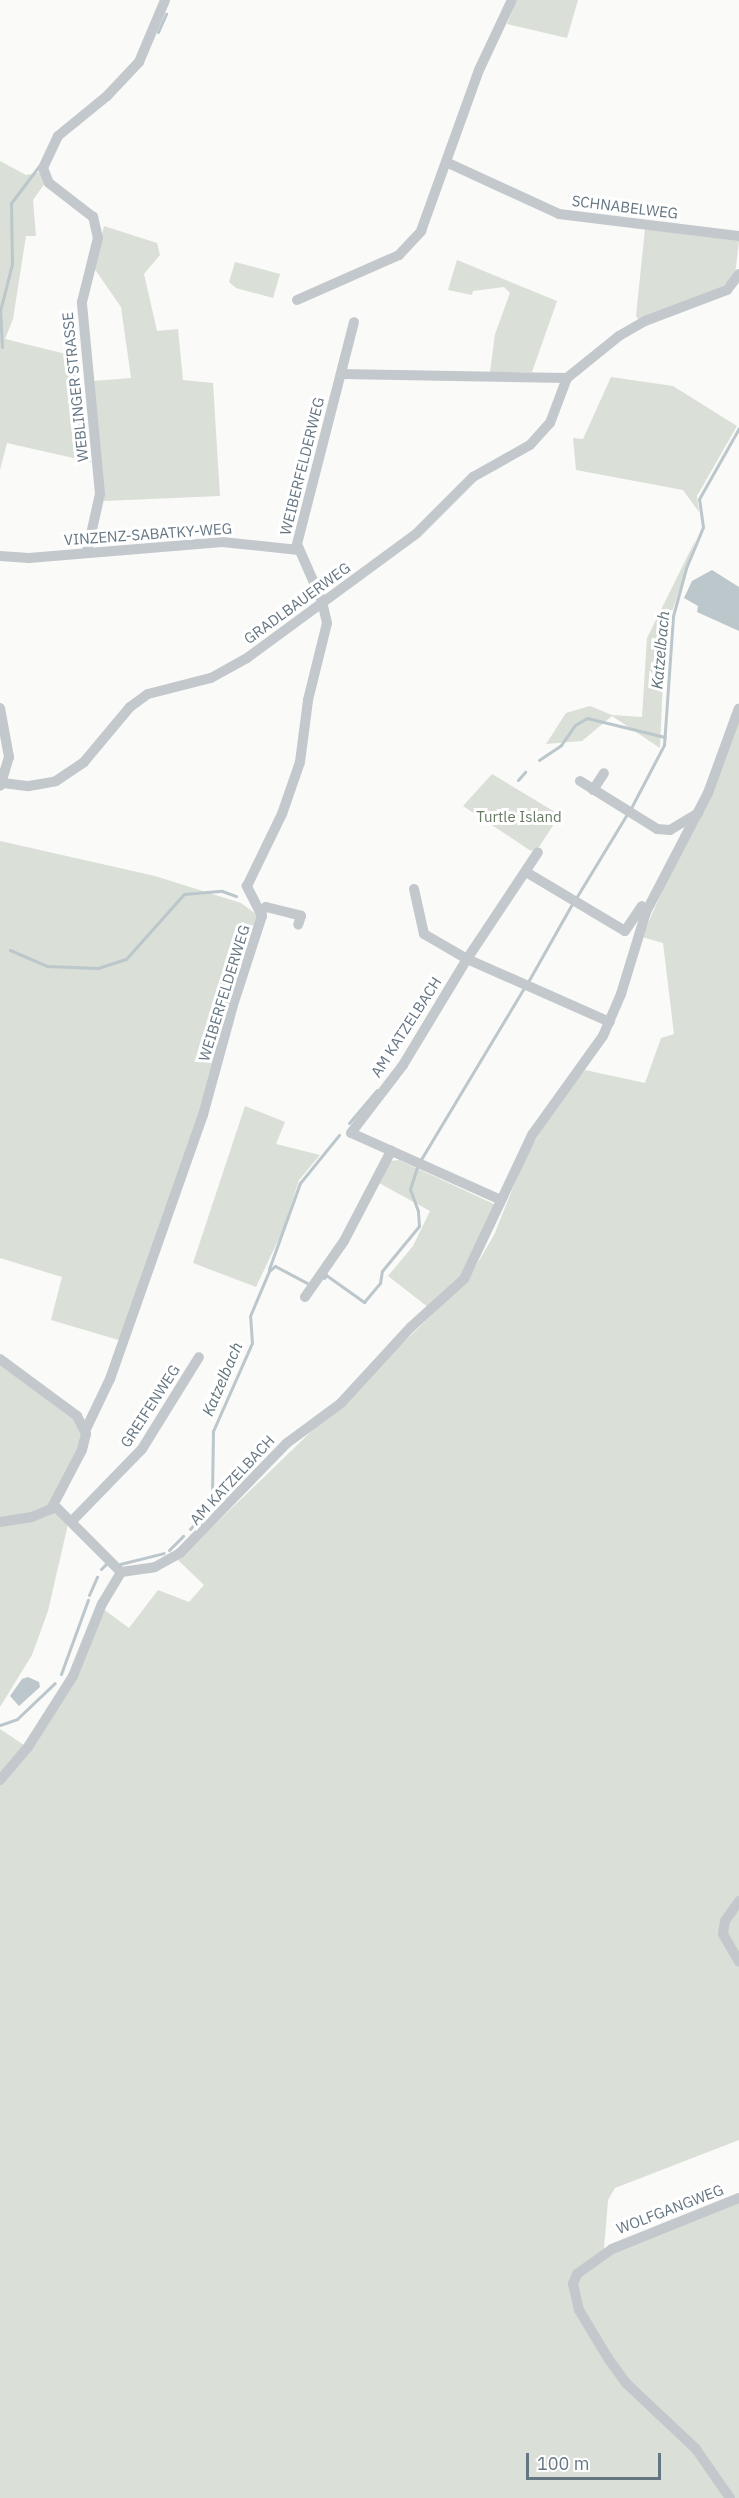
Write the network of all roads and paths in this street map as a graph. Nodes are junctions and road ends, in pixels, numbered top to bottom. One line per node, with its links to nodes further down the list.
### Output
1 (165, 0): 11 (street, WEBLINGER STRASSE)
2 (512, 0): 3 (street)
3 (446, 162): 4 (street, SCHNABELWEG); 6 (street)
4 (739, 236)
5 (739, 274): 9 (street)
6 (297, 300)
7 (354, 322): 8 (street, WEIBERFELDERWEG)
8 (341, 374): 9 (street); 10 (street, WEIBERFELDERWEG)
9 (567, 378): 13 (street, GRADLBAUERWEG)
10 (298, 550): 11 (street, VINZENZ-SABATKY-WEG); 13 (street, WEIBERFELDERWEG)
11 (87, 552): 12 (street, VINZENZ-SABATKY-WEG)
12 (0, 556)
13 (322, 601): 18 (street, GRADLBAUERWEG); 25 (street, WEIBERFELDERWEG)
14 (0, 708): 18 (street)
15 (739, 708): 20 (street, AM KATZELBACH)
16 (604, 773): 19 (street)
17 (580, 781): 19 (street)
18 (1, 785)
19 (593, 790): 20 (street)
20 (698, 813): 24 (street, AM KATZELBACH)
21 (538, 852): 22 (street, AM KATZELBACH)
22 (526, 872): 24 (street, AM KATZELBACH); 27 (street, AM KATZELBACH)
23 (414, 889): 27 (street)
24 (651, 898): 28 (street, AM KATZELBACH)
25 (262, 910): 26 (street); 34 (street, WEIBERFELDERWEG)
26 (298, 925)
27 (467, 959): 28 (street); 29 (street, AM KATZELBACH)
28 (609, 1022): 30 (street, AM KATZELBACH)
29 (391, 1151): 30 (street, AM KATZELBACH); 31 (street)
30 (501, 1200): 38 (street, AM KATZELBACH)
31 (305, 1297)
32 (199, 1357): 36 (street, GREIFENWEG)
33 (0, 1359): 34 (street)
34 (86, 1429): 35 (street)
35 (54, 1506): 36 (street); 37 (street)
36 (72, 1521): 38 (street)
37 (0, 1522)
38 (122, 1572): 39 (street)
39 (0, 1780)
40 (739, 1901): 41 (street)
41 (739, 1962)
42 (739, 2198): 43 (street, WOLFGANGWEG)
43 (730, 2498)

